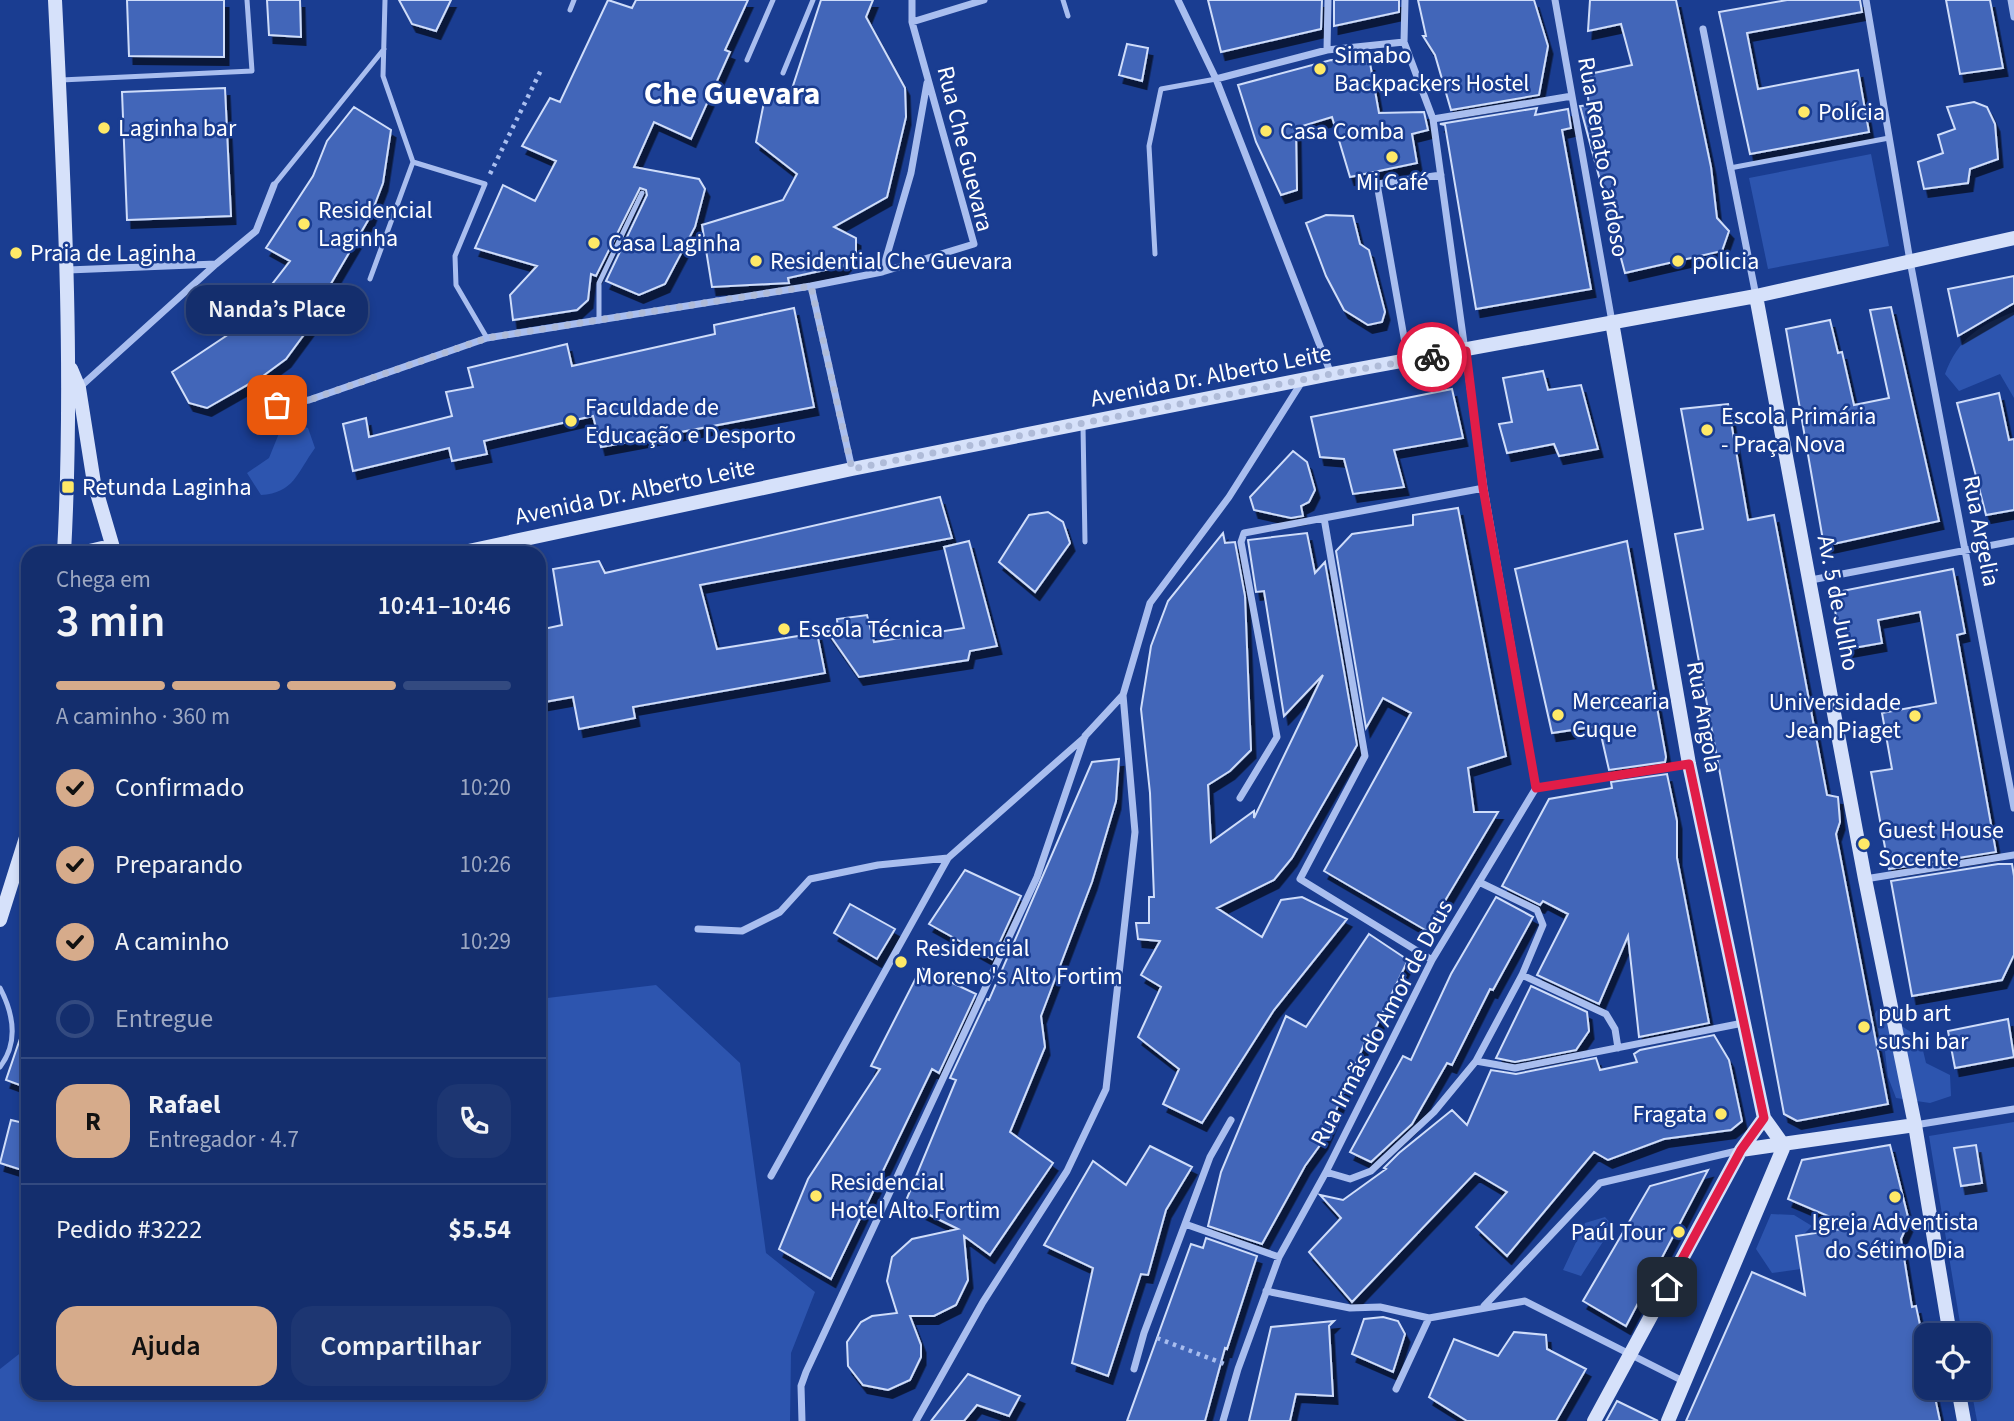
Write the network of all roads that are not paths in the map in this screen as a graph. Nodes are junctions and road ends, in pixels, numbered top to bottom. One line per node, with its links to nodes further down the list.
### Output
1 (55, 0): 28 (street)
2 (247, 0): 28 (lane)
3 (385, 0): 22 (lane)
4 (574, 0): 16 (lane)
5 (773, 0): 24 (lane)
6 (813, 0): 25 (lane)
7 (912, 0): 19 (street, Rua Che Guevara)
8 (984, 0): 19 (street)
9 (1063, 0): 17 (lane)
10 (1178, 0): 27 (street)
11 (1328, 0): 23 (street)
12 (1405, 0): 21 (street)
13 (1555, 0): 29 (street, Rua Renato Cardoso)
14 (1866, 0): 31 (street, Rua Argelia)
15 (2011, 0): 18 (street)
16 (570, 10)
17 (1068, 16)
18 (2014, 17)
19 (912, 22): 26 (street, Rua Che Guevara)
20 (1703, 29): 33 (street)
21 (1404, 42): 23 (street); 30 (street)
22 (384, 49): 32 (lane); 35 (lane)
23 (1327, 50): 27 (street)
24 (747, 60)
25 (783, 73)
26 (928, 79): 42 (street); 42 (street, Rua Che Guevara)
27 (1216, 79): 38 (lane); 52 (street)
28 (59, 80): 41 (street)
29 (1572, 96): 30 (street); 47 (street, Rua Renato Cardoso)
30 (1433, 119): 34 (street)
31 (1889, 138): 33 (lane); 39 (street, Rua Argelia)
32 (413, 162): 43 (lane); 48 (lane)
33 (1730, 168): 45 (street)
34 (1441, 175): 49 (street); 50 (street)
35 (274, 185): 40 (street)
36 (642, 193): 46 (lane)
37 (2014, 239): 39 (street, Avenida Dr. Alberto Leite)
38 (1155, 254)
39 (1910, 261): 45 (street, Avenida Dr. Alberto Leite); 65 (street, Rua Argelia)
40 (216, 264): 41 (street); 54 (street)
41 (68, 270): 51 (street)
42 (882, 272): 44 (street, Rua Che Guevara)
43 (370, 279)
44 (811, 286): 46 (street, Rua Che Guevara); 57 (street)
45 (1756, 296): 47 (street, Avenida Dr. Alberto Leite); 66 (street, Av. 5 de Julho)
46 (599, 321): 48 (street, Rua Che Guevara)
47 (1612, 322): 49 (street, Avenida Dr. Alberto Leite); 69 (street, Rua Angola)
48 (487, 338): 55 (street, Rua Che Guevara)
49 (1466, 351): 50 (street, Avenida Dr. Alberto Leite); 58 (street)
50 (1409, 361): 52 (street, Avenida Dr. Alberto Leite)
51 (69, 365): 54 (street); 62 (street)
52 (1331, 374): 53 (street, Avenida Dr. Alberto Leite)
53 (1303, 380): 56 (street, Avenida Dr. Alberto Leite); 67 (street)
54 (79, 388): 63 (street)
55 (277, 405)
56 (1083, 425): 57 (street, Avenida Dr. Alberto Leite); 61 (lane)
57 (852, 469): 64 (street, Avenida Dr. Alberto Leite)
58 (1483, 488): 59 (street); 70 (street)
59 (1324, 518): 71 (street); 80 (street)
60 (2014, 541): 65 (street)
61 (1085, 542)
62 (64, 546)
63 (113, 546)
64 (492, 546)
65 (1964, 550): 66 (street); 72 (street, Rua Argelia)
66 (1811, 580): 76 (street, Av. 5 de Julho)
67 (1123, 695): 68 (street); 107 (street)
68 (1085, 736): 75 (street); 106 (street)
69 (1689, 764): 70 (street); 83 (street, Rua Angola)
70 (1536, 788): 77 (street, Rua Irmãs do Amor de Deus)
71 (1240, 798)
72 (2014, 808)
73 (21, 855): 78 (street)
74 (2014, 855): 76 (street)
75 (948, 858): 79 (street); 94 (street)
76 (1865, 879): 90 (street, Av. 5 de Julho)
77 (1479, 882): 80 (street, Rua Irmãs do Amor de Deus); 81 (street)
78 (0, 920)
79 (698, 929)
80 (1432, 960): 93 (street, Rua Irmãs do Amor de Deus)
81 (1522, 975): 84 (street); 85 (street)
82 (0, 988): 86 (lane)
83 (1744, 1023): 84 (street); 88 (street, Rua Angola)
84 (1618, 1048): 85 (street)
85 (1476, 1061): 93 (street)
86 (0, 1067)
87 (2014, 1109): 90 (street)
88 (1764, 1118): 91 (street, Rua Angola); 92 (street)
89 (1231, 1120): 95 (street)
90 (1915, 1125): 91 (street); 100 (street, Av. 5 de Julho)
91 (1784, 1146): 92 (street); 103 (street)
92 (1741, 1150): 98 (street); 101 (street)
93 (1326, 1172): 96 (street, Rua Irmãs do Amor de Deus)
94 (771, 1176)
95 (1185, 1224): 96 (street); 102 (street)
96 (1279, 1257): 97 (street, Rua Irmãs do Amor de Deus)
97 (1266, 1291): 99 (street); 108 (street, Rua Irmãs do Amor de Deus)
98 (1484, 1306): 99 (street); 101 (street)
99 (1429, 1318): 104 (street)
100 (1948, 1323)
101 (1630, 1356): 103 (street); 109 (street)
102 (1134, 1370)
103 (1686, 1382): 110 (street)
104 (1396, 1389)
105 (1960, 1400): 111 (street)
106 (802, 1421)
107 (916, 1421)
108 (1223, 1421)
109 (1594, 1421)
110 (1668, 1421)
111 (1964, 1421)

